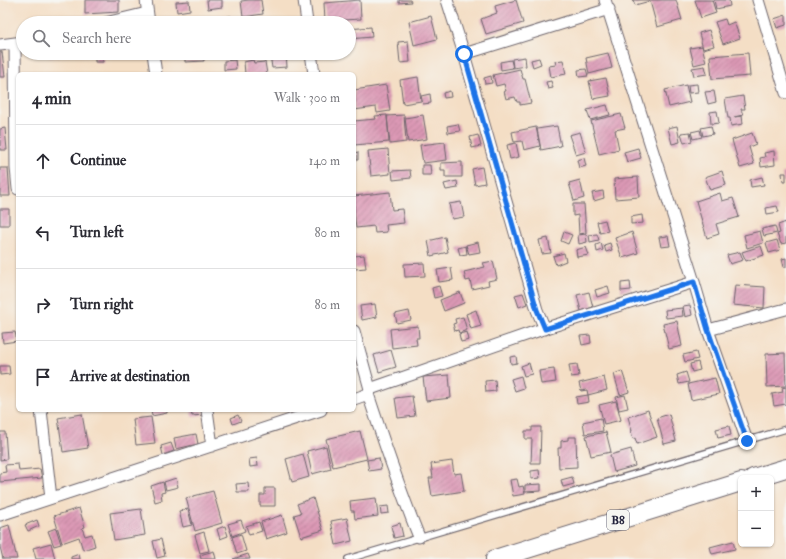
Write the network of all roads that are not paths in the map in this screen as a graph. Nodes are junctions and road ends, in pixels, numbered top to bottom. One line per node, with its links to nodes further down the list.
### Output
1 (146, 0): 6 (street)
2 (304, 0): 7 (street)
3 (447, 0): 10 (street)
4 (758, 0): 17 (street)
5 (607, 5): 10 (street); 18 (street)
6 (148, 16)
7 (306, 16)
8 (16, 43): 9 (street)
9 (0, 46)
10 (464, 54): 20 (street)
11 (19, 60): 14 (street)
12 (154, 60): 15 (street)
13 (313, 60): 16 (street)
14 (18, 72)
15 (156, 72)
16 (314, 72)
17 (786, 93)
18 (694, 282): 20 (street); 21 (street)
19 (786, 309): 21 (street)
20 (545, 329): 23 (street)
21 (708, 330): 29 (street)
22 (356, 339): 23 (street)
23 (369, 392): 24 (street); 36 (street)
24 (356, 398)
25 (41, 412): 34 (street)
26 (206, 412): 30 (street)
27 (315, 412): 30 (street)
28 (786, 429): 29 (lane)
29 (747, 441): 36 (lane)
30 (212, 446): 34 (street)
31 (786, 468): 32 (highway)
32 (763, 475)
33 (738, 483): 38 (highway, B8)
34 (51, 498): 35 (street)
35 (0, 515)
36 (419, 537): 37 (lane)
37 (348, 559)
38 (495, 559)

